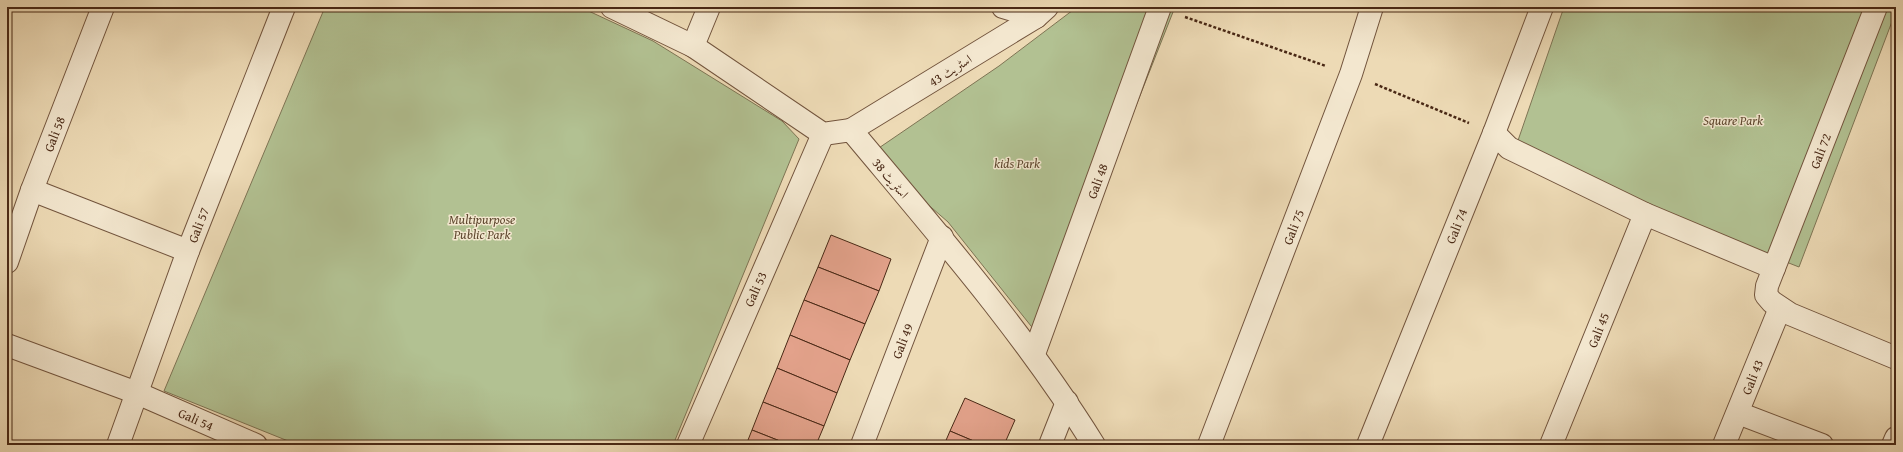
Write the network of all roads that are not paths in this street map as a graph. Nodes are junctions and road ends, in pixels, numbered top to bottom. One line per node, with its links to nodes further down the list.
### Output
1 (103, 7): 15 (street, Gali 58)
2 (284, 7): 18 (street, Gali 57)
3 (612, 7): 11 (street)
4 (709, 7): 11 (street)
5 (1003, 7): 10 (street)
6 (1160, 7): 23 (street, Gali 48)
7 (1372, 7): 35 (street, Gali 75)
8 (1542, 7): 13 (street, Gali 74)
9 (1876, 7): 20 (street, Gali 72)
10 (1042, 12): 12 (street, اسٹریٹ 43)
11 (693, 46): 14 (street)
12 (851, 130): 14 (street); 17 (street, اسٹریٹ 38)
13 (1494, 133): 16 (street); 36 (street, Gali 74)
14 (823, 134): 31 (street, Gali 53)
15 (32, 190): 18 (street); 19 (street, Gali 58)
16 (1645, 214): 20 (street); 37 (street, Gali 45)
17 (942, 237): 23 (street, اسٹریٹ 38); 32 (street, Gali 49)
18 (188, 251): 25 (street, Gali 57)
19 (7, 262)
20 (1774, 268): 21 (street, Gali 72)
21 (1773, 302): 24 (street); 27 (street, Gali 43)
22 (7, 345): 25 (street, Gali 54)
23 (1034, 354): 26 (street, اسٹریٹ 38)
24 (1896, 358)
25 (137, 392): 29 (street, Gali 57); 30 (street, Gali 54)
26 (1067, 402): 33 (street); 34 (street, اسٹریٹ 38)
27 (1738, 413): 38 (street, Gali 43); 39 (street)
28 (1896, 438): 40 (street)
29 (118, 445)
30 (256, 445)
31 (688, 445)
32 (862, 445)
33 (1050, 445)
34 (1094, 445)
35 (1209, 445)
36 (1368, 445)
37 (1551, 445)
38 (1724, 445)
39 (1822, 445)
40 (1893, 445)

